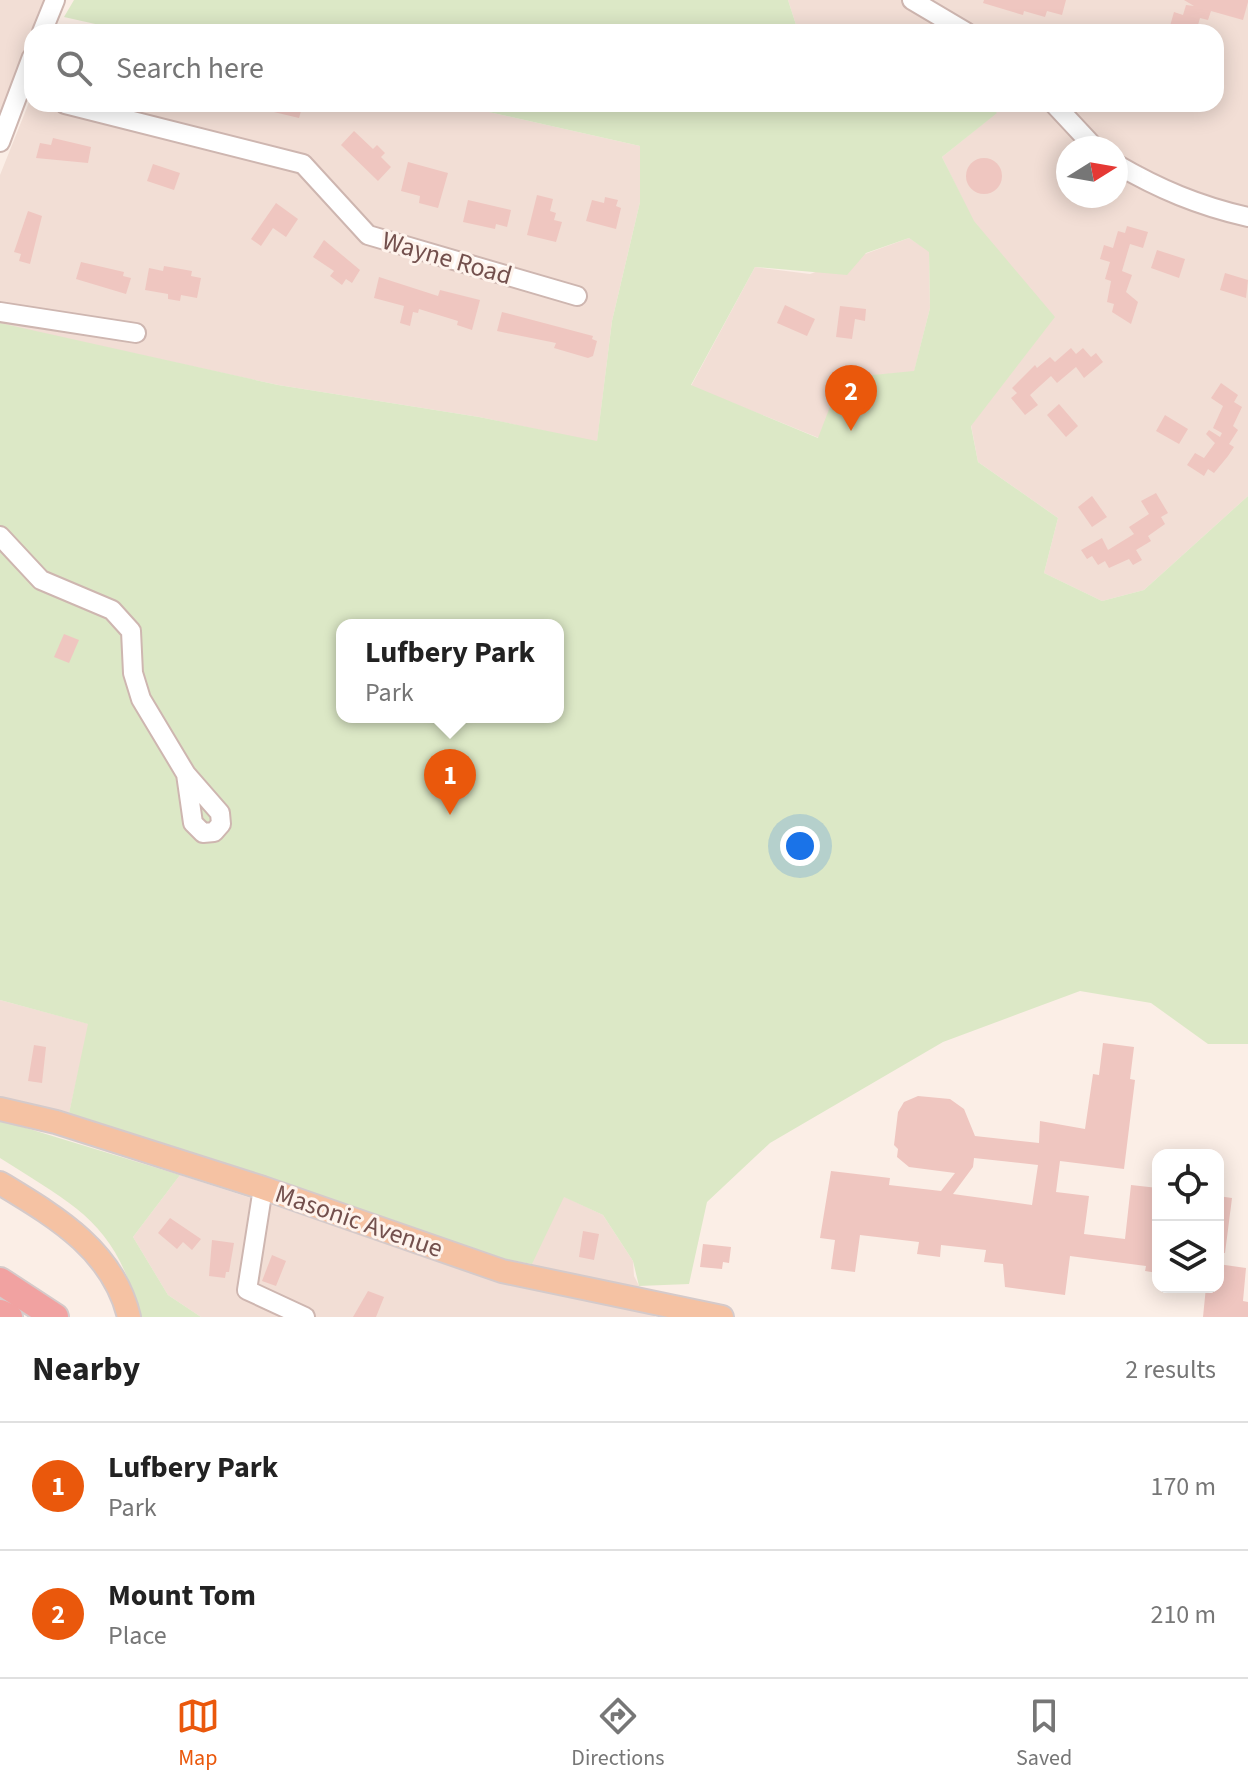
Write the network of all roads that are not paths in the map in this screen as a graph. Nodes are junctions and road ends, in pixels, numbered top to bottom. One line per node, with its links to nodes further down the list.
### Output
1 (55, 0): 4 (street)
2 (912, 0): 3 (street)
3 (939, 7): 5 (street)
4 (45, 24)
5 (957, 24)
6 (24, 96): 10 (street)
7 (97, 112): 13 (street, Wayne Road)
8 (1061, 112): 9 (street)
9 (1084, 136)
10 (0, 142)
11 (1128, 171): 12 (street)
12 (1248, 217)
13 (577, 296)
14 (0, 312): 15 (street)
15 (136, 333)
16 (0, 536): 17 (street)
17 (186, 774)
18 (0, 1109): 20 (main road, Masonic Avenue)
19 (0, 1183): 25 (main road)
20 (263, 1188): 26 (street); 27 (main road, Masonic Avenue)
21 (0, 1281): 24 (highway)
22 (0, 1313): 23 (highway)
23 (9, 1317)
24 (55, 1317)
25 (129, 1317)
26 (305, 1317)
27 (722, 1317)

